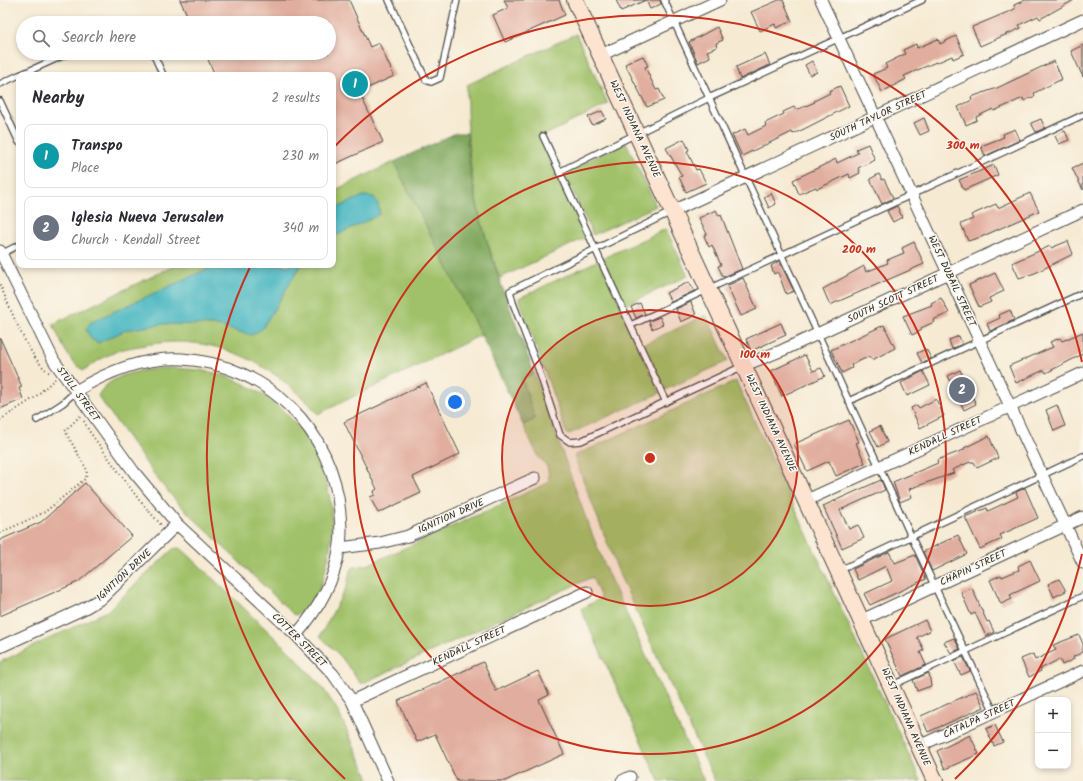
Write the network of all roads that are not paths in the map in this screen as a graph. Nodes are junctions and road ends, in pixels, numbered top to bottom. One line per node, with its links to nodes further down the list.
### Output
1 (389, 0): 2 (lane)
2 (457, 0)
3 (575, 0): 11 (street, WEST INDIANA AVENUE)
4 (664, 0): 9 (lane)
5 (720, 0): 9 (street)
6 (821, 0): 10 (street, WEST DUBAIL STREET)
7 (922, 0): 10 (lane)
8 (1083, 20): 21 (street, SOUTH TAYLOR STREET)
9 (674, 22): 11 (street); 18 (lane)
10 (839, 39): 18 (lane); 21 (street, WEST DUBAIL STREET)
11 (601, 55): 22 (street, WEST INDIANA AVENUE)
12 (52, 60): 14 (lane)
13 (156, 60): 15 (lane)
14 (26, 72)
15 (162, 72)
16 (16, 76): 17 (lane)
17 (0, 84)
18 (709, 98): 22 (lane); 26 (lane)
19 (0, 102): 23 (lane)
20 (1083, 115): 27 (lane)
21 (876, 117): 26 (street, SOUTH TAYLOR STREET); 27 (street, WEST DUBAIL STREET)
22 (638, 133): 25 (lane); 29 (street, WEST INDIANA AVENUE)
23 (16, 136)
24 (543, 136): 25 (lane)
25 (559, 172): 31 (lane)
26 (745, 178): 29 (street, SOUTH TAYLOR STREET); 33 (lane)
27 (912, 194): 33 (lane); 34 (street, WEST DUBAIL STREET)
28 (1083, 210): 34 (street, SOUTH SCOTT STREET)
29 (674, 211): 31 (lane); 35 (street, WEST INDIANA AVENUE)
30 (16, 246): 32 (lane)
31 (596, 248): 37 (lane); 44 (lane)
32 (0, 253): 42 (street, STULL STREET)
33 (782, 255): 35 (lane); 38 (lane)
34 (949, 273): 38 (street, SOUTH SCOTT STREET); 39 (street, WEST DUBAIL STREET)
35 (709, 289): 37 (lane); 40 (street, WEST INDIANA AVENUE)
36 (1083, 293): 39 (lane)
37 (631, 325): 44 (lane)
38 (818, 334): 40 (street, SOUTH SCOTT STREET); 43 (lane)
39 (980, 341): 43 (lane); 45 (street, WEST DUBAIL STREET)
40 (745, 366): 44 (lane); 51 (street, WEST INDIANA AVENUE)
41 (1083, 373): 45 (street, KENDALL STREET)
42 (76, 391): 46 (lane); 53 (street, STULL STREET); 56 (street)
43 (849, 401): 48 (lane)
44 (666, 402)
45 (1010, 406): 48 (street, KENDALL STREET); 49 (street, WEST DUBAIL STREET)
46 (37, 420)
47 (1083, 456): 49 (lane)
48 (880, 466): 51 (street, KENDALL STREET); 55 (lane)
49 (1042, 475): 54 (street, WEST DUBAIL STREET); 55 (lane)
50 (535, 478): 56 (street, IGNITION DRIVE)
51 (807, 500): 58 (street, WEST INDIANA AVENUE)
52 (1083, 517): 54 (street, CHAPIN STREET)
53 (177, 524): 63 (street, COTTER STREET); 64 (street, IGNITION DRIVE)
54 (1065, 525): 57 (street, WEST DUBAIL STREET); 59 (street, CHAPIN STREET)
55 (911, 536): 58 (lane); 59 (lane)
56 (340, 548): 63 (street)
57 (1083, 563)
58 (839, 570): 62 (street, WEST INDIANA AVENUE)
59 (934, 586): 62 (street, CHAPIN STREET); 65 (lane)
60 (586, 592): 68 (street, KENDALL STREET)
61 (1083, 596): 65 (lane)
62 (862, 620): 67 (street, WEST INDIANA AVENUE)
63 (296, 635): 68 (street, COTTER STREET)
64 (0, 647)
65 (965, 650): 67 (lane); 69 (lane)
66 (1083, 671): 69 (street, CATALPA STREET)
67 (893, 686): 70 (street, WEST INDIANA AVENUE)
68 (352, 701): 71 (street, COTTER STREET)
69 (994, 712): 70 (street, CATALPA STREET)
70 (919, 746): 72 (street, WEST INDIANA AVENUE)
71 (388, 781)
72 (935, 781)

